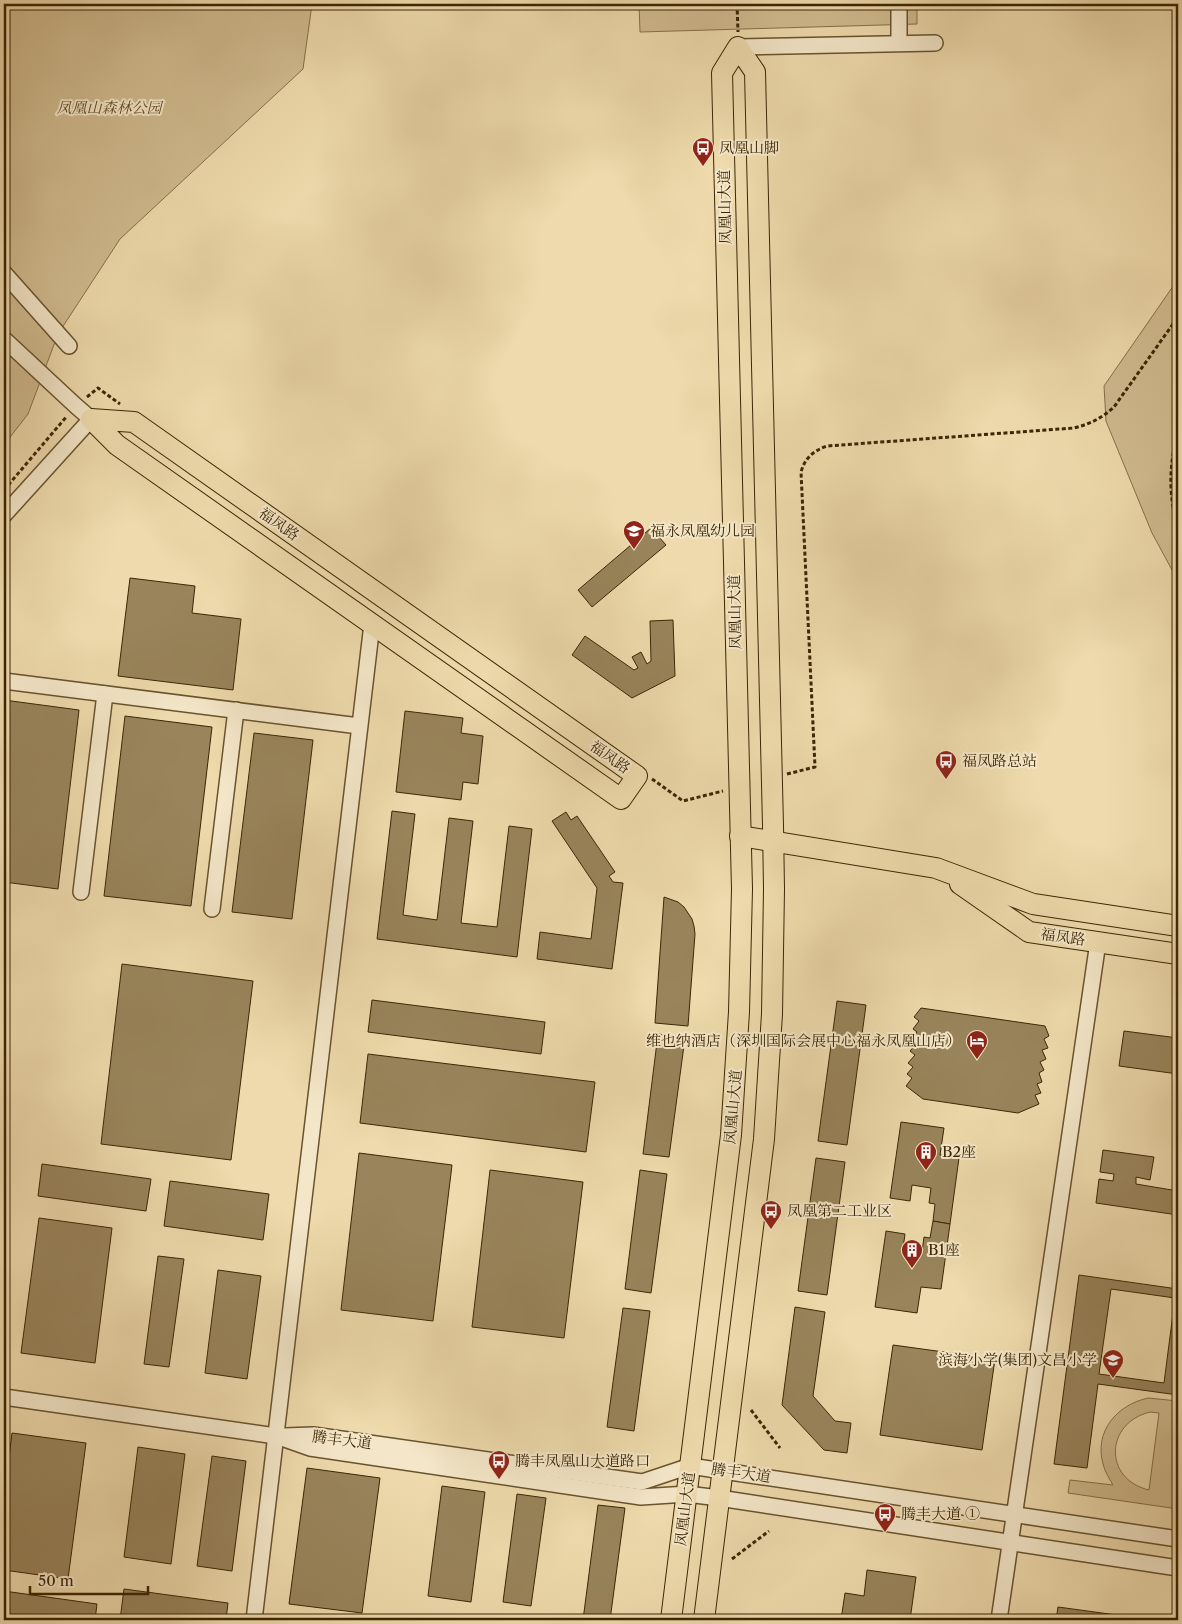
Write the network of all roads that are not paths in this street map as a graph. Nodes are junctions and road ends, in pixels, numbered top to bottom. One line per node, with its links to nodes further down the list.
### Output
1 (899, 4): 3 (street)
2 (935, 42): 3 (street)
3 (899, 43): 4 (street)
4 (738, 47): 15 (main road, 凤凰山大道); 16 (main road)
5 (4, 273): 7 (street)
6 (4, 339): 8 (street)
7 (69, 346)
8 (91, 419): 9 (street); 10 (main road, 福凤路); 10 (main road, 福凤路)
9 (4, 515)
10 (372, 624): 14 (street)
11 (4, 681): 12 (street)
12 (105, 694): 13 (street); 18 (street)
13 (236, 710): 14 (street); 19 (street)
14 (360, 726): 24 (street)
15 (740, 836): 16 (main road, 福凤路); 25 (main road, 凤凰山大道)
16 (773, 842): 17 (main road, 福凤路); 26 (main road)
17 (936, 868): 20 (main road, 福凤路); 21 (main road, 福凤路)
18 (81, 892)
19 (212, 909)
20 (1178, 926)
21 (1098, 942): 22 (main road, 福凤路); 29 (street)
22 (1178, 954)
23 (4, 1397): 24 (street, 腾丰大道)
24 (276, 1436): 25 (street, 腾丰大道); 27 (street, 腾丰大道); 33 (street)
25 (690, 1466): 26 (street, 腾丰大道); 27 (main road, 凤凰山大道)
26 (722, 1470): 28 (main road); 29 (street, 腾丰大道)
27 (686, 1494): 28 (street, 腾丰大道); 34 (main road, 凤凰山大道)
28 (719, 1498): 31 (street, 腾丰大道); 35 (main road)
29 (1014, 1514): 30 (street, 腾丰大道); 31 (street)
30 (1178, 1539)
31 (1010, 1542): 32 (street, 腾丰大道); 36 (street)
32 (1178, 1568)
33 (254, 1620)
34 (671, 1620)
35 (704, 1620)
36 (998, 1620)

